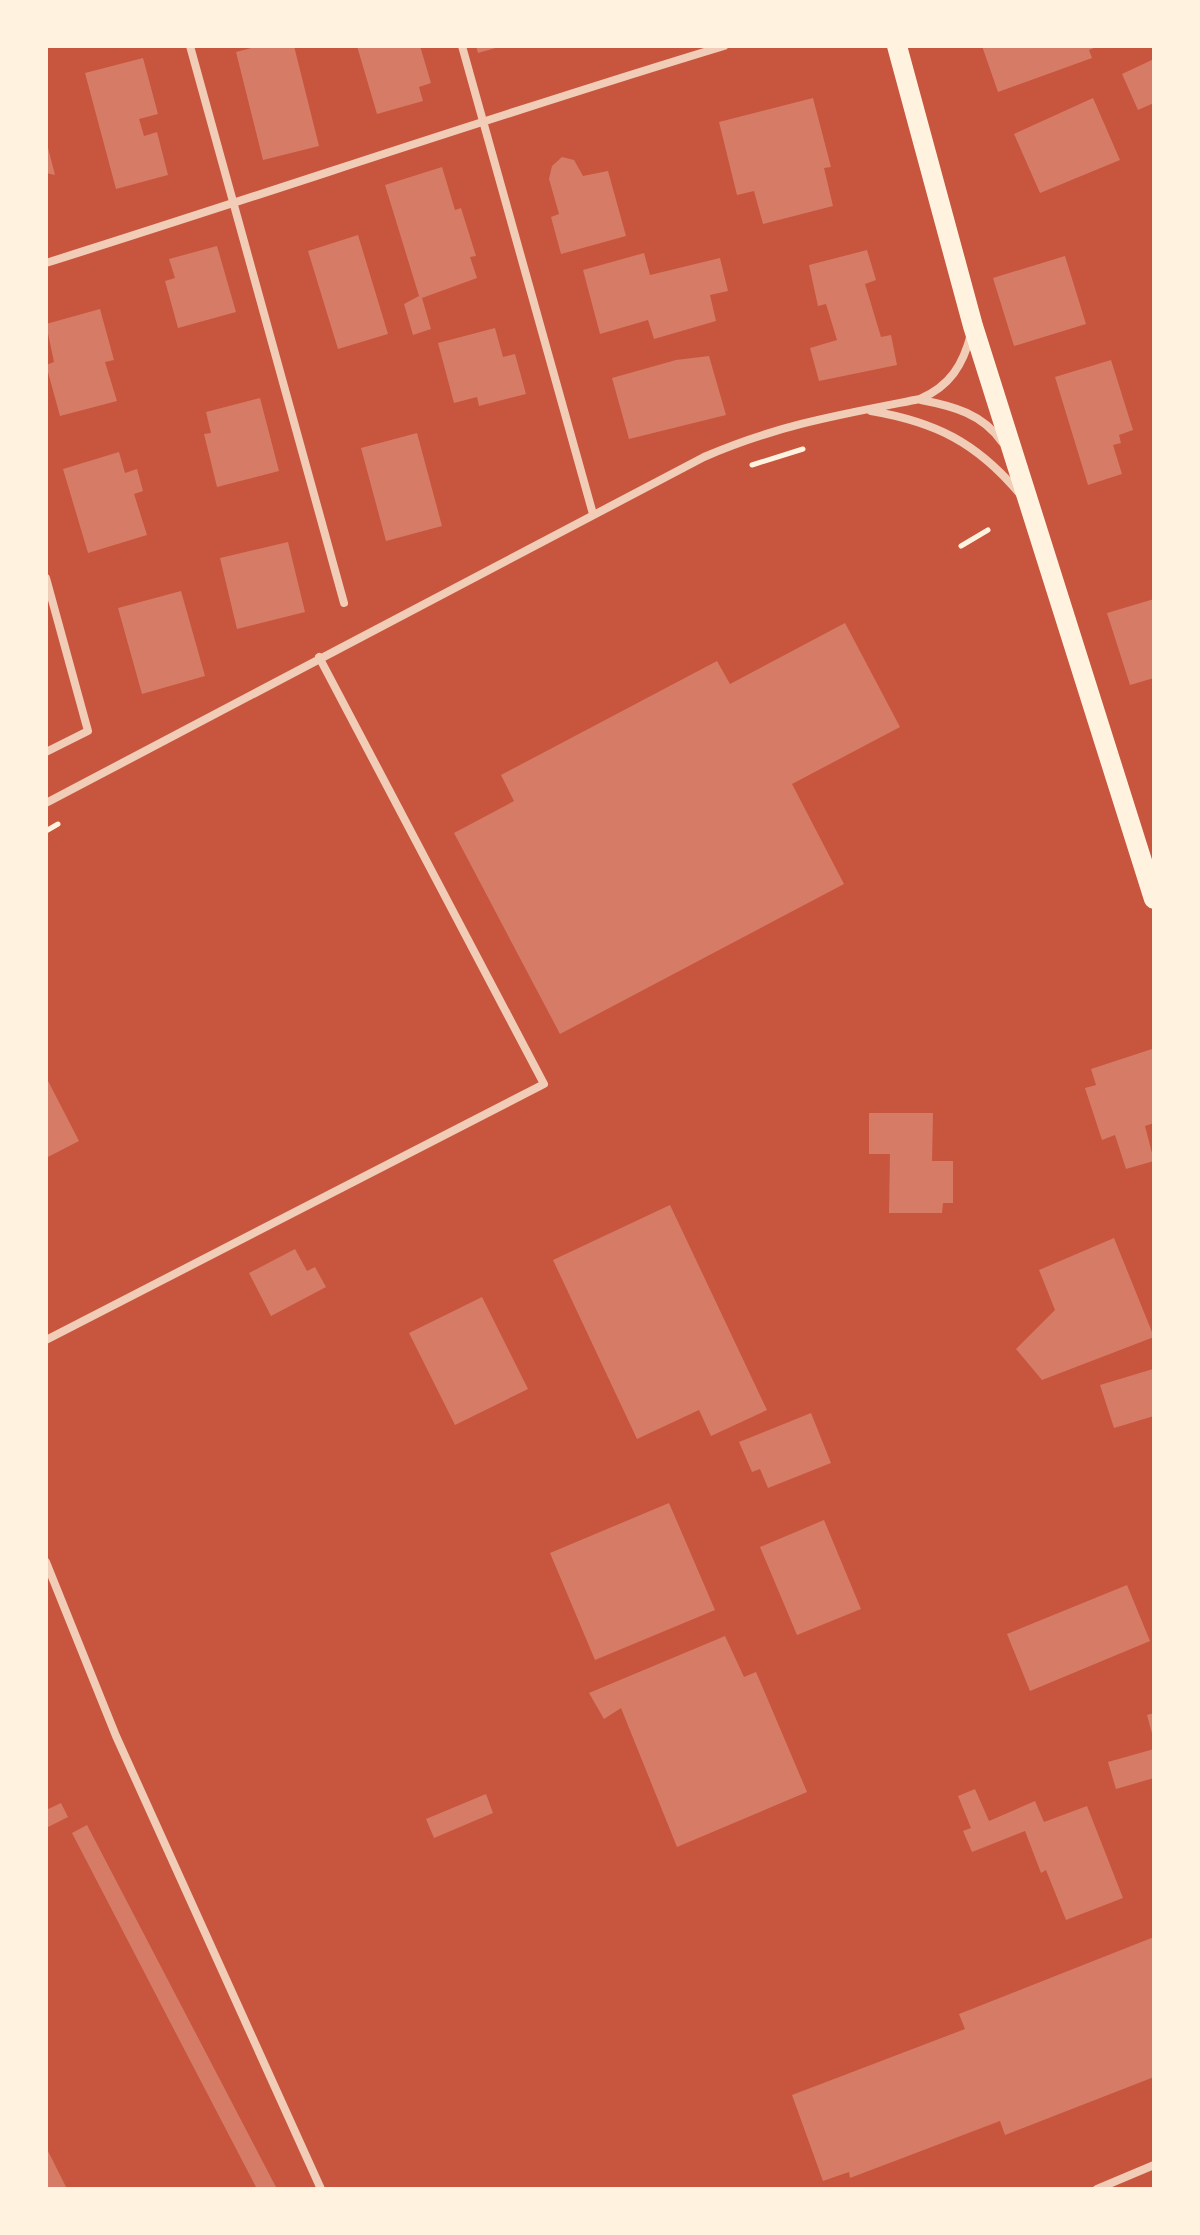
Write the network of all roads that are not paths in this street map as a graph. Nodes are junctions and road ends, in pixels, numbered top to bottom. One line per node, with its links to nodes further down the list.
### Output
1 (190, 46): 6 (street)
2 (462, 46): 5 (street)
3 (724, 46): 5 (street)
4 (897, 46): 8 (main road)
5 (485, 118): 6 (street); 13 (street)
6 (232, 205): 7 (street); 15 (street)
7 (46, 263)
8 (973, 326): 9 (street); 11 (main road)
9 (920, 399): 10 (street); 11 (street)
10 (867, 410): 12 (street); 13 (street)
11 (1016, 463): 12 (main road)
12 (1030, 506): 19 (main road)
13 (593, 514): 16 (street)
14 (46, 578): 17 (street)
15 (344, 603)
16 (319, 657): 18 (street); 20 (street)
17 (46, 752)
18 (46, 803)
19 (1154, 899)
20 (46, 1340)
21 (46, 1562): 23 (street)
22 (1154, 2165): 24 (street)
23 (321, 2189)
24 (1097, 2189)

